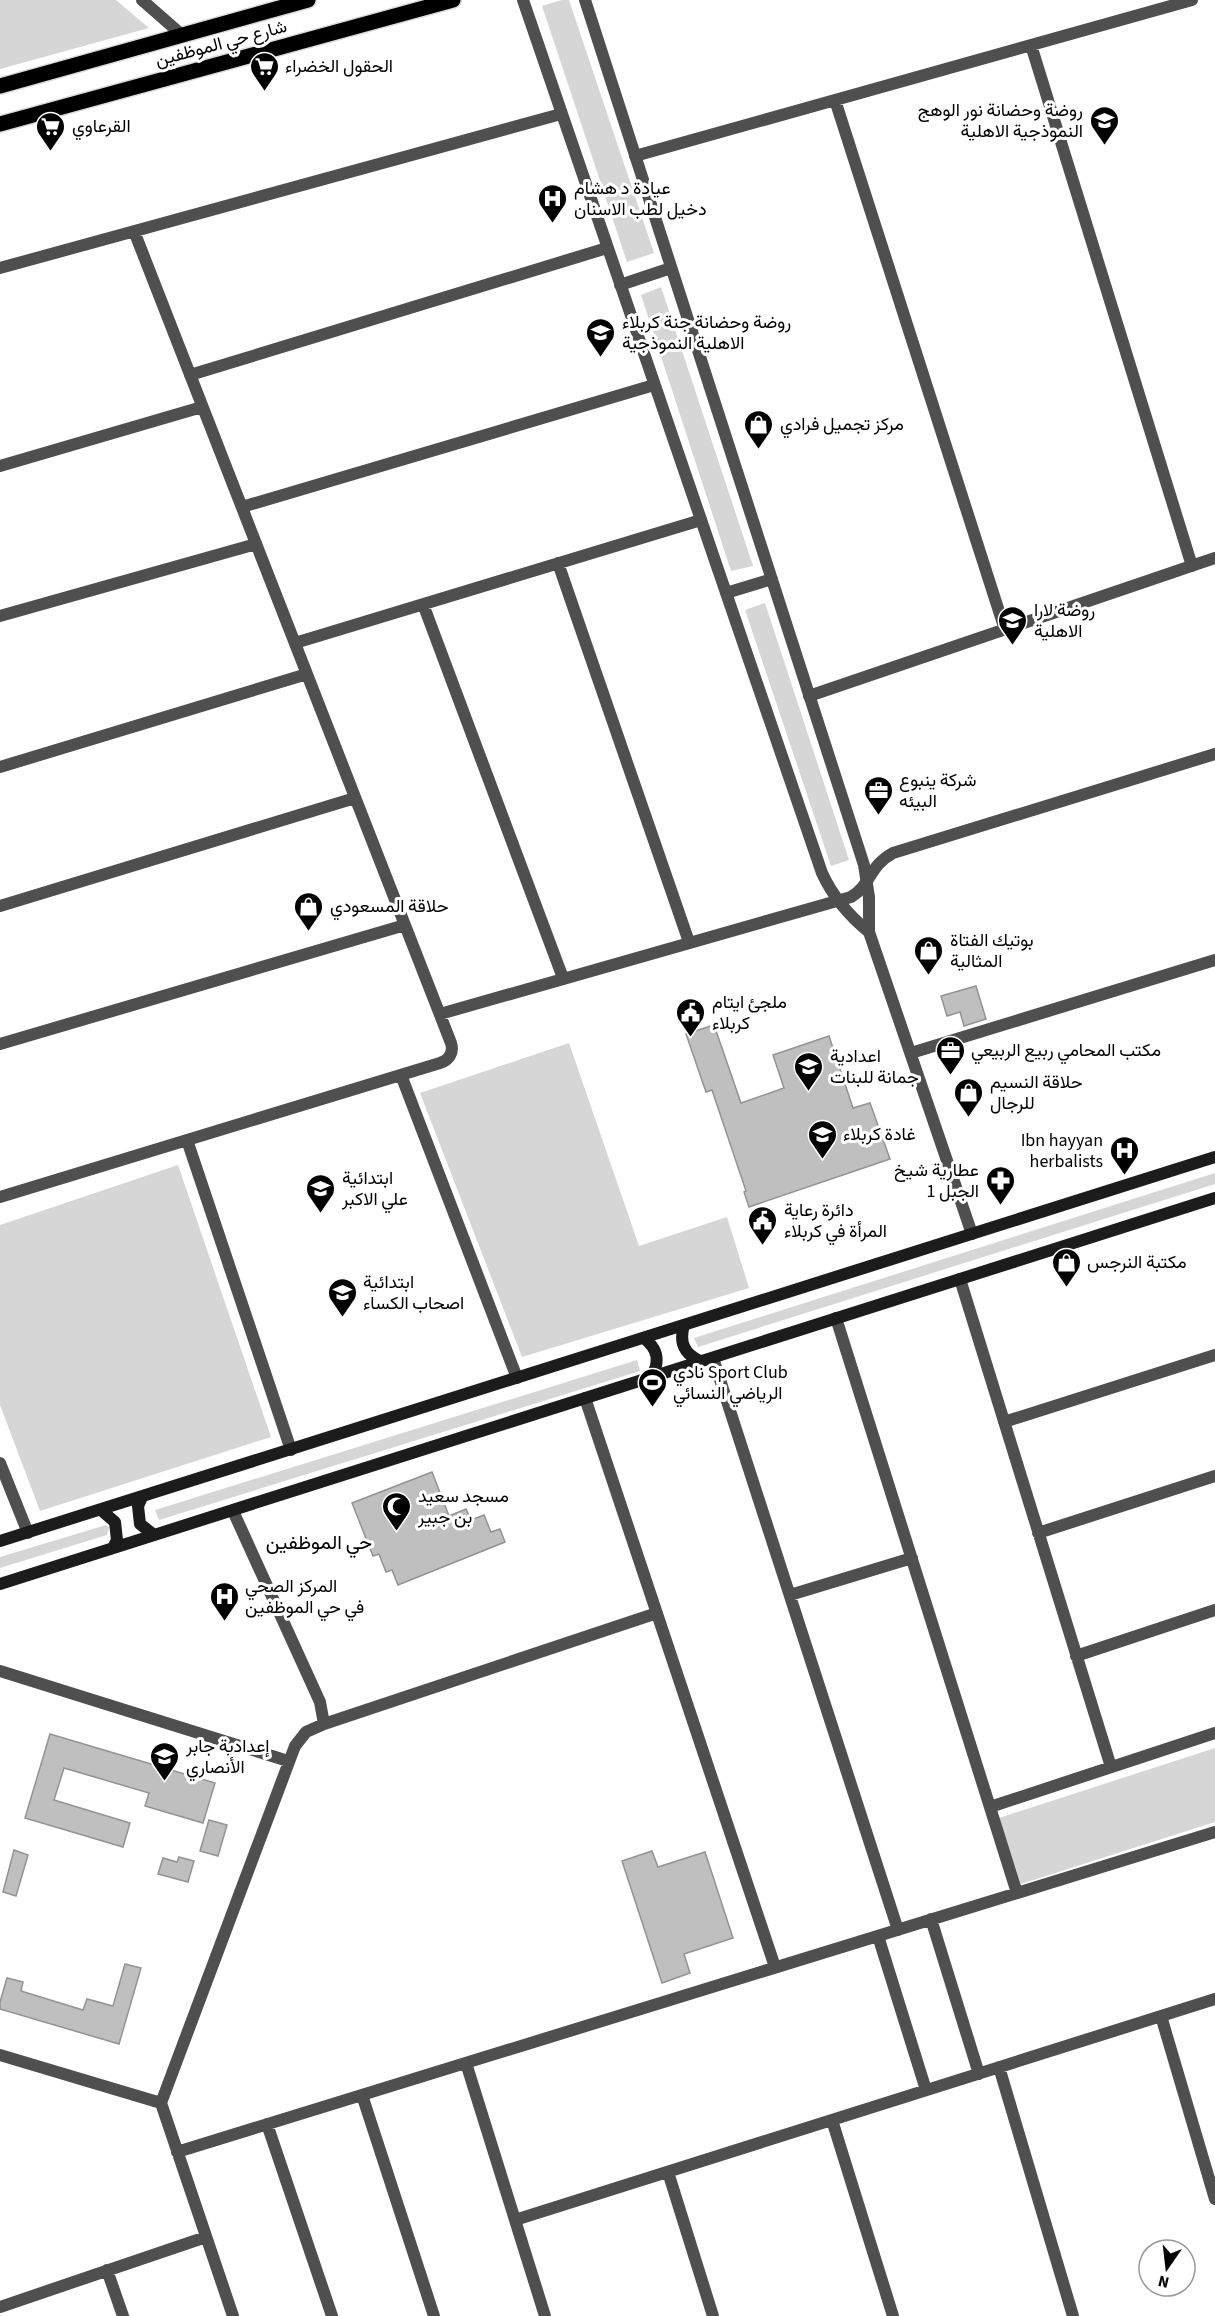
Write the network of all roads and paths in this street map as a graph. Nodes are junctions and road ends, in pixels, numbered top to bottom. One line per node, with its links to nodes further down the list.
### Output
1 (142, 0): 7 (street)
2 (308, 0): 7 (main road, شارع حي الموظفين)
3 (453, 0): 12 (main road, شارع حي الموظفين)
4 (523, 0): 11 (street)
5 (585, 0): 13 (street)
6 (1192, 0): 8 (street)
7 (182, 35): 9 (main road, شارع حي الموظفين)
8 (1031, 45): 10 (street); 28 (street)
9 (0, 86)
10 (836, 100): 13 (street); 33 (street)
11 (561, 114): 14 (street); 15 (street)
12 (0, 124)
13 (635, 156): 17 (street)
14 (134, 231): 16 (street); 19 (street)
15 (607, 248): 18 (street); 19 (street)
16 (0, 268)
17 (671, 268): 18 (street); 29 (street)
18 (620, 285): 20 (street)
19 (190, 375): 21 (street)
20 (654, 385): 23 (street); 24 (street)
21 (202, 407): 22 (street); 23 (street)
22 (0, 466)
23 (242, 507): 25 (street)
24 (701, 520): 27 (street); 30 (street)
25 (256, 544): 32 (street); 34 (street)
26 (1215, 558): 28 (street)
27 (558, 563): 31 (street); 45 (street)
28 (1192, 566): 33 (street)
29 (772, 579): 30 (street); 36 (street)
30 (726, 594): 41 (street)
31 (423, 604): 34 (street); 47 (street)
32 (0, 616)
33 (1005, 630): 36 (street)
34 (295, 643): 35 (street)
35 (307, 674): 38 (street); 39 (street)
36 (809, 696): 40 (street)
37 (1215, 754): 40 (street)
38 (0, 767)
39 (355, 798): 42 (street); 43 (street)
40 (867, 881): 41 (street); 44 (street)
41 (837, 901): 44 (street); 45 (street)
42 (0, 906)
43 (405, 925): 48 (street); 49 (street)
44 (868, 932): 50 (street)
45 (689, 942): 47 (street)
46 (1215, 960): 50 (street)
47 (563, 978): 48 (street)
48 (440, 1014): 51 (street)
49 (0, 1044)
50 (911, 1053): 56 (street)
51 (401, 1075): 52 (street); 65 (street)
52 (187, 1140): 54 (street); 68 (street)
53 (1215, 1157): 56 (main road)
54 (0, 1197)
55 (1215, 1198): 57 (main road)
56 (972, 1234): 59 (main road)
57 (960, 1279): 58 (main road); 67 (street)
58 (837, 1318): 62 (main road); 79 (street)
59 (684, 1325): 60 (main road); 63 (main road)
60 (644, 1338): 64 (main road); 65 (main road)
61 (1215, 1355): 67 (street)
62 (713, 1358): 63 (main road); 81 (street)
63 (700, 1361): 64 (main road)
64 (652, 1376): 66 (main road)
65 (517, 1378): 68 (main road)
66 (585, 1398): 73 (main road); 83 (street)
67 (1004, 1422): 75 (street)
68 (291, 1450): 71 (main road)
69 (0, 1463): 74 (street)
70 (1215, 1476): 75 (street)
71 (142, 1497): 72 (main road); 76 (main road)
72 (101, 1510): 74 (main road); 78 (main road)
73 (233, 1511): 76 (main road); 86 (street)
74 (28, 1533): 77 (main road)
75 (1038, 1533): 84 (street)
76 (154, 1535): 78 (main road)
77 (0, 1541)
78 (113, 1548): 80 (main road)
79 (912, 1558): 81 (street); 90 (street)
80 (0, 1584)
81 (790, 1595): 94 (street)
82 (1215, 1610): 84 (street)
83 (657, 1613): 86 (street); 96 (street)
84 (1076, 1656): 89 (street)
85 (0, 1671): 88 (street)
86 (324, 1724): 88 (street)
87 (1215, 1733): 89 (street)
88 (288, 1761): 105 (street)
89 (1110, 1767): 90 (street)
90 (990, 1807): 92 (street)
91 (1215, 1832): 92 (street)
92 (1017, 1893): 93 (street)
93 (931, 1919): 94 (street); 102 (street)
94 (898, 1930): 95 (street)
95 (878, 1936): 96 (street); 103 (street)
96 (775, 1967): 100 (street)
97 (1215, 1999): 98 (street)
98 (1161, 2016): 101 (street); 110 (street)
99 (0, 2055): 105 (street)
100 (466, 2062): 104 (street); 111 (street)
101 (999, 2067): 102 (street); 122 (street)
102 (979, 2074): 103 (street)
103 (926, 2090): 106 (street)
104 (362, 2095): 107 (street); 118 (street)
105 (161, 2103): 108 (street)
106 (832, 2120): 109 (street); 121 (street)
107 (267, 2124): 108 (street); 117 (street)
108 (177, 2152): 112 (street)
109 (668, 2172): 111 (street); 120 (street)
110 (1215, 2199)
111 (515, 2220): 119 (street)
112 (206, 2237): 113 (street); 116 (street)
113 (107, 2270): 114 (street); 115 (street)
114 (0, 2307)
115 (123, 2316)
116 (233, 2316)
117 (332, 2316)
118 (434, 2316)
119 (545, 2316)
120 (713, 2316)
121 (893, 2316)
122 (1073, 2316)

